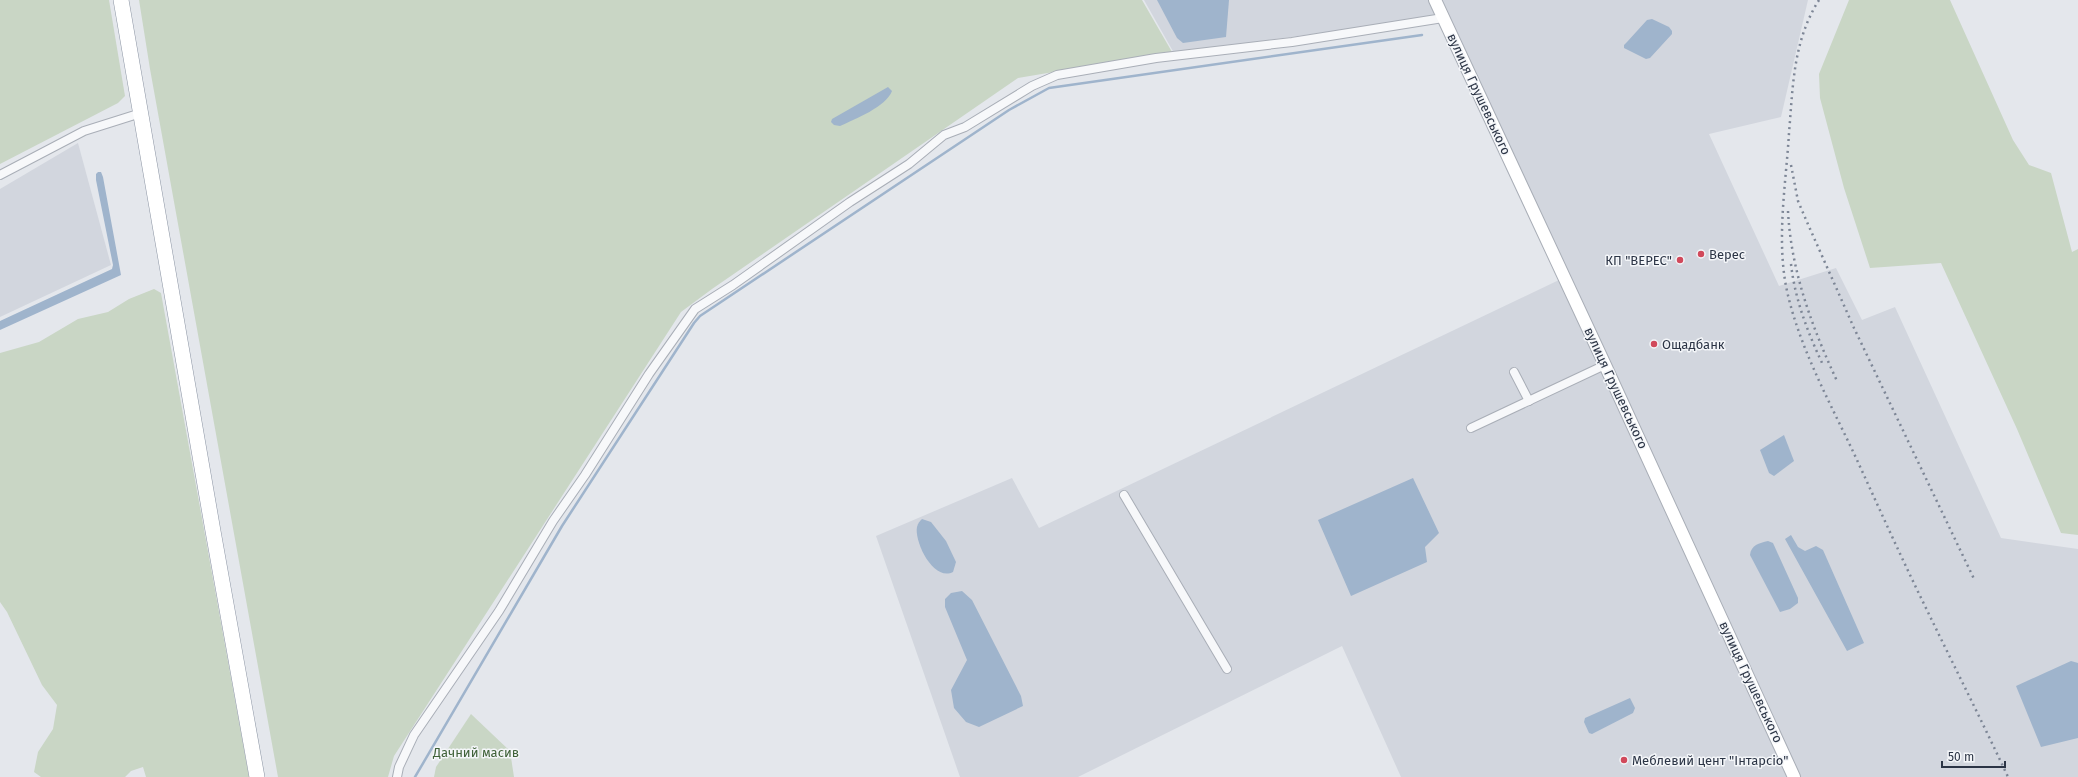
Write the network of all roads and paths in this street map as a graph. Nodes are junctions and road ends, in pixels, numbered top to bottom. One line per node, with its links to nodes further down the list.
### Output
1 (121, 0): 4 (highway)
2 (1435, 0): 3 (street, вулиця Грушевського)
3 (1444, 18): 6 (street, вулиця Грушевського); 13 (street)
4 (141, 113): 5 (street); 12 (highway)
5 (0, 175)
6 (1606, 365): 8 (street); 14 (street, вулиця Грушевського)
7 (1514, 372): 8 (street)
8 (1529, 401): 9 (street)
9 (1471, 428)
10 (1124, 495): 11 (street)
11 (1227, 669)
12 (258, 777)
13 (397, 777)
14 (1794, 777)

